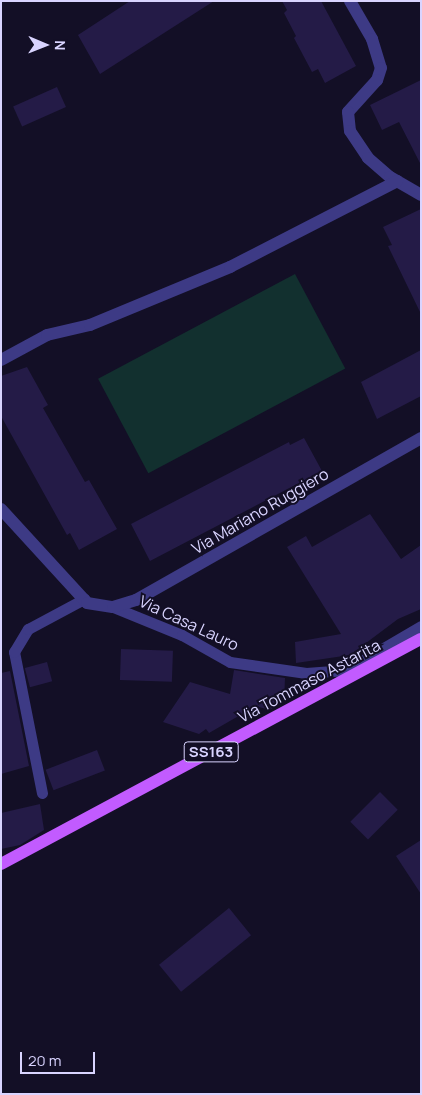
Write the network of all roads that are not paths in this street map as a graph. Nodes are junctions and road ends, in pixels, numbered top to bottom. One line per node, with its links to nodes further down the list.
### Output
1 (350, 1): 2 (street)
2 (397, 181): 3 (street); 4 (street)
3 (421, 195)
4 (1, 360)
5 (421, 438): 8 (street, Via Mariano Ruggiero)
6 (1, 509): 7 (street)
7 (84, 599): 8 (street, Via Casa Lauro); 11 (lane)
8 (113, 607): 9 (lane, Via Casa Lauro)
9 (421, 626)
10 (421, 639): 12 (main road, Via Tommaso Astarita / SS163)
11 (42, 793)
12 (1, 864)

